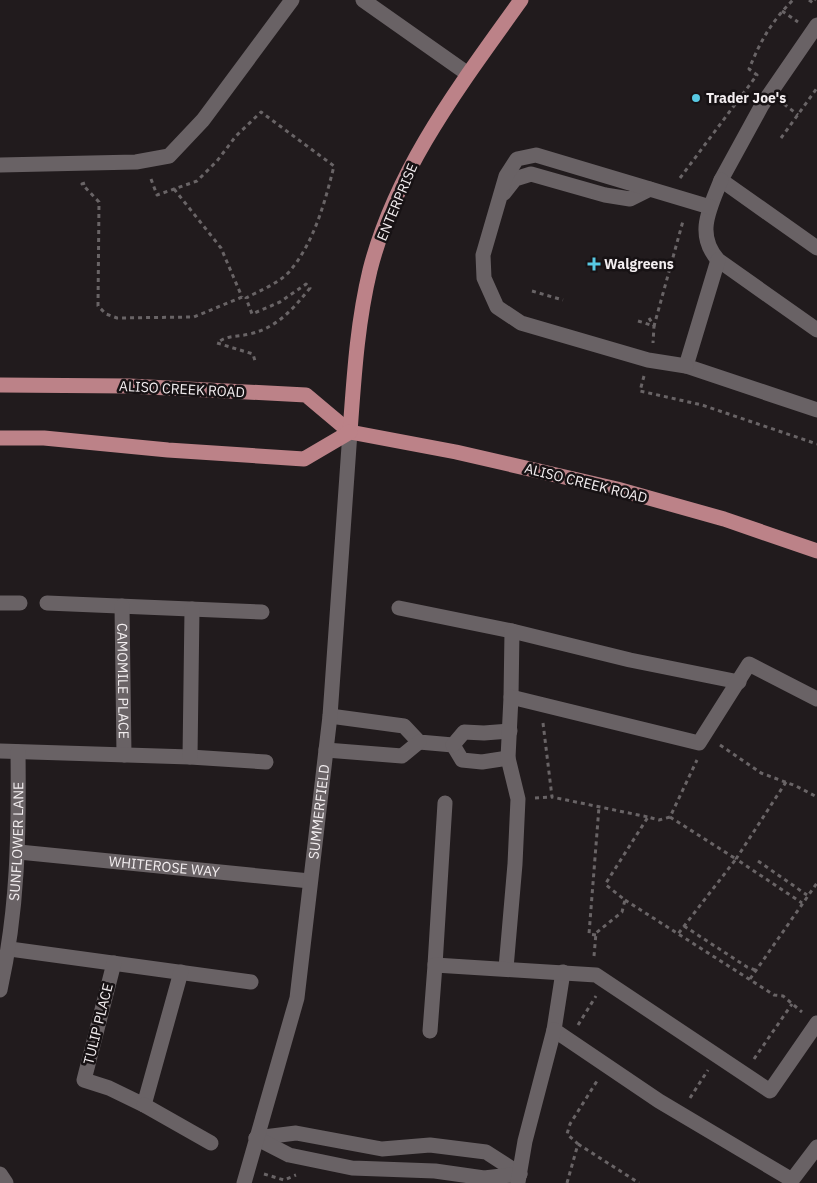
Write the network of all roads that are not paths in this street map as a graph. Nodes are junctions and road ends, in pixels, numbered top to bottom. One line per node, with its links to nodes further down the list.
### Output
1 (292, 0): 6 (street)
2 (363, 0): 5 (street)
3 (521, 0): 5 (main road, ENTERPRISE)
4 (817, 25): 7 (street)
5 (468, 74): 15 (main road, ENTERPRISE)
6 (0, 165)
7 (721, 180): 8 (street); 9 (street)
8 (710, 207): 10 (street); 12 (street)
9 (817, 248)
10 (718, 260): 11 (street); 12 (street)
11 (817, 330)
12 (686, 366): 14 (street)
13 (0, 385): 15 (main road, ALISO CREEK ROAD)
14 (817, 410)
15 (350, 432): 16 (main road); 17 (main road, ALISO CREEK ROAD); 29 (street, SUMMERFIELD)
16 (0, 438)
17 (817, 552)
18 (0, 603): 19 (street)
19 (20, 603)
20 (47, 603): 21 (street, CAMOMILE PLACE)
21 (122, 606): 23 (street, CAMOMILE PLACE); 36 (street, CAMOMILE PLACE)
22 (399, 608): 25 (street)
23 (192, 609): 24 (street, CAMOMILE PLACE); 37 (street)
24 (262, 612)
25 (512, 631): 26 (street); 27 (street)
26 (738, 682): 27 (street); 28 (street)
27 (511, 696): 30 (street)
28 (817, 699)
29 (330, 716): 31 (street); 33 (street, SUMMERFIELD)
30 (510, 731): 32 (street); 38 (street)
31 (419, 742): 32 (street); 33 (street)
32 (453, 745): 38 (street)
33 (326, 750): 42 (street, SUMMERFIELD)
34 (0, 752): 35 (street, CAMOMILE PLACE)
35 (18, 752): 36 (street, CAMOMILE PLACE); 41 (street, SUNFLOWER LANE)
36 (124, 755): 37 (street, CAMOMILE PLACE)
37 (190, 757): 39 (street, CAMOMILE PLACE)
38 (508, 758): 46 (street)
39 (266, 762)
40 (445, 803): 45 (street)
41 (19, 852): 42 (street, WHITEROSE WAY); 43 (street, SUNFLOWER LANE)
42 (310, 881): 55 (street, SUMMERFIELD)
43 (10, 949): 44 (street, TULIP PLACE); 50 (street, SUNFLOWER LANE)
44 (114, 963): 47 (street, TULIP PLACE); 54 (street, TULIP PLACE)
45 (435, 965): 46 (street); 53 (street)
46 (506, 968): 48 (street)
47 (181, 972): 49 (street, TULIP PLACE); 54 (street)
48 (563, 972): 51 (street); 52 (street)
49 (251, 982)
50 (0, 990)
51 (817, 1023)
52 (554, 1030): 57 (street); 60 (street)
53 (430, 1031)
54 (144, 1105): 56 (street, TULIP PLACE)
55 (256, 1138): 59 (street, SUMMERFIELD); 60 (street); 60 (street)
56 (211, 1143)
57 (817, 1147)
58 (0, 1174): 61 (street)
59 (246, 1176)
60 (519, 1178)
61 (6, 1183)

